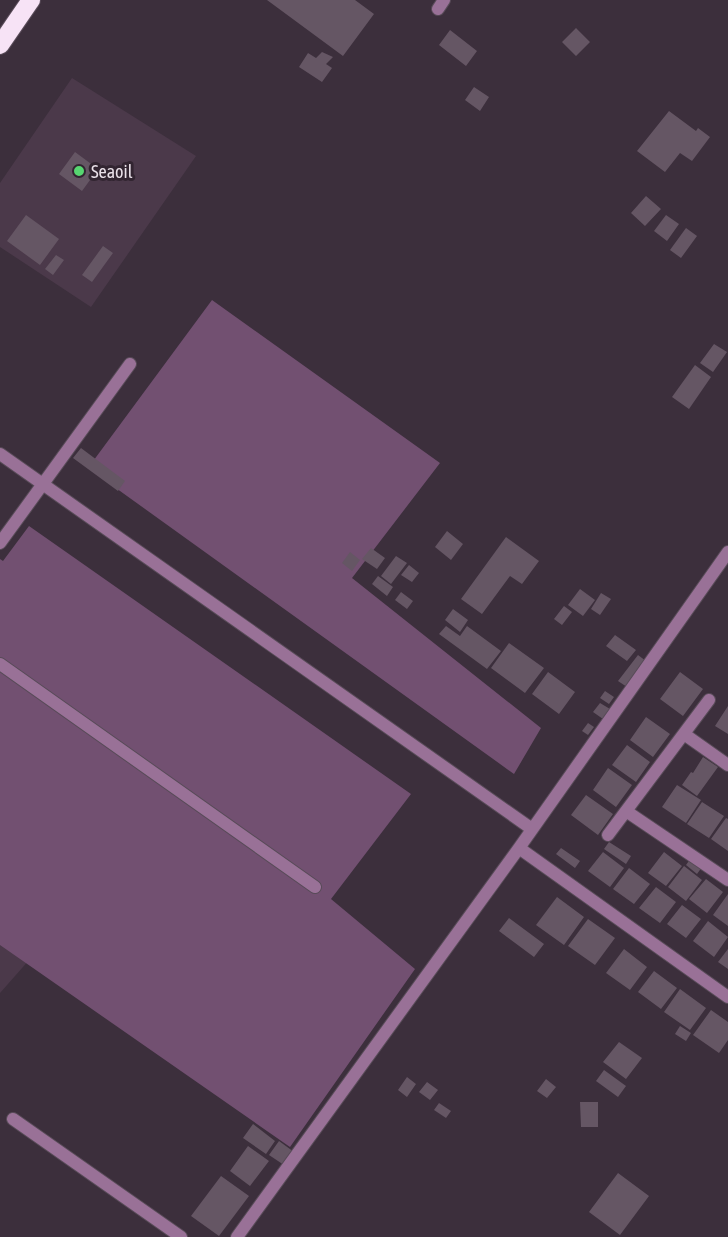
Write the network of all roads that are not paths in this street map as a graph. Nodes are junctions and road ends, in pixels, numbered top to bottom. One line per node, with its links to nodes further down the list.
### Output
1 (31, 0): 2 (highway)
2 (0, 45)
3 (130, 363): 5 (street)
4 (0, 454): 5 (street)
5 (42, 484): 6 (street); 13 (street)
6 (0, 543)
7 (728, 552): 13 (street)
8 (0, 663): 17 (street)
9 (710, 700): 10 (street)
10 (684, 734): 11 (street); 12 (street)
11 (728, 765)
12 (626, 811): 14 (street); 16 (street)
13 (532, 829): 15 (street)
14 (608, 836)
15 (519, 848): 18 (street); 21 (street)
16 (728, 880)
17 (315, 886)
18 (728, 997)
19 (13, 1119): 20 (street)
20 (181, 1237)
21 (237, 1237)

